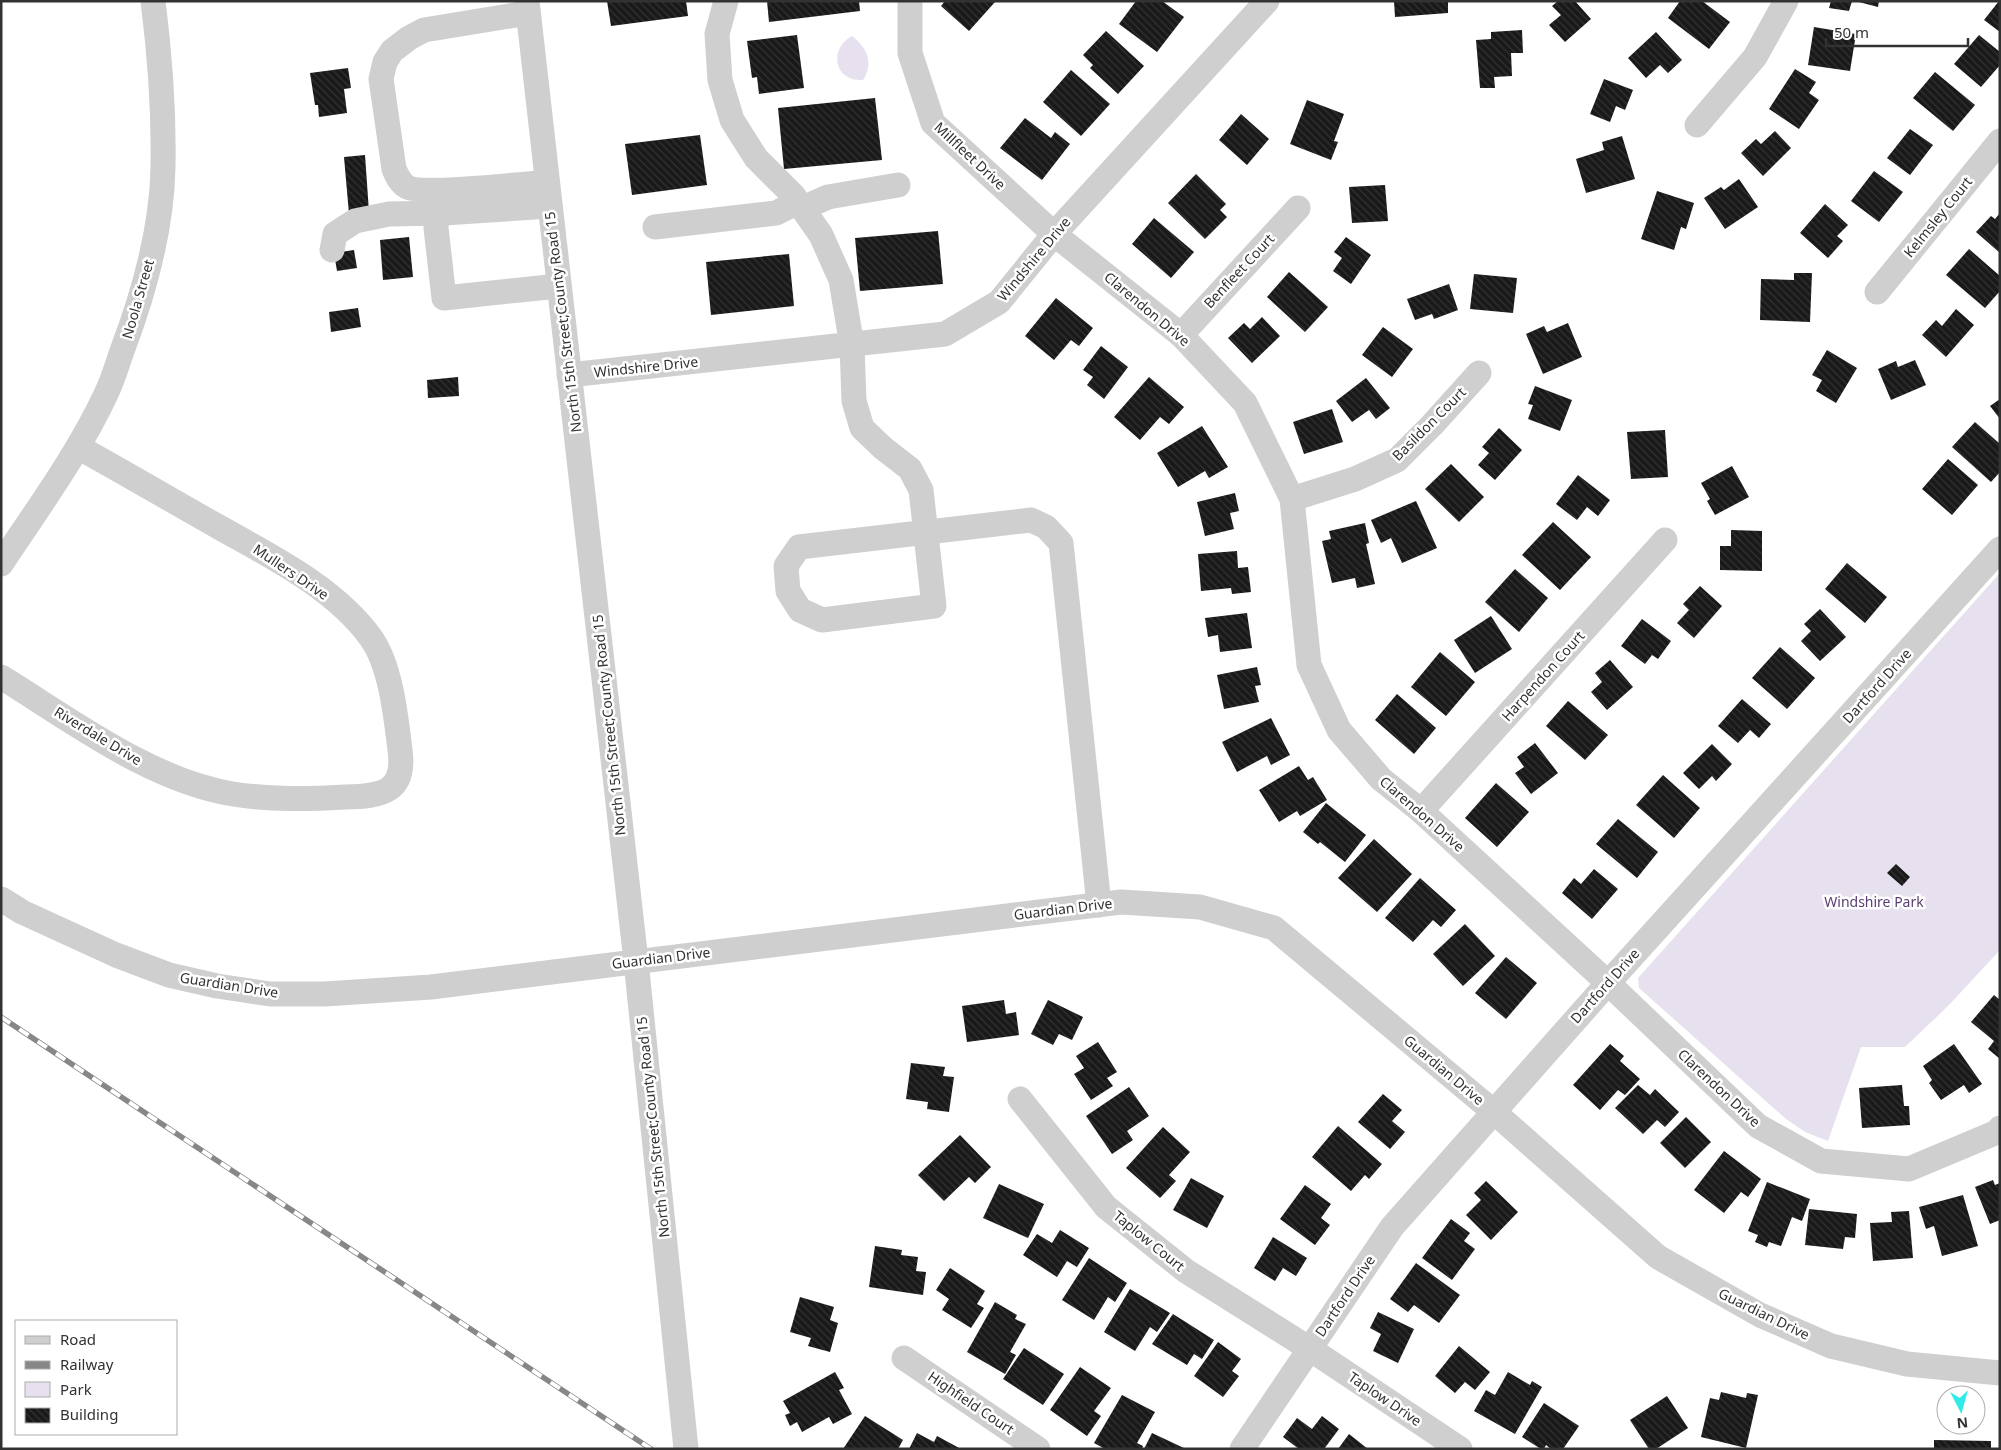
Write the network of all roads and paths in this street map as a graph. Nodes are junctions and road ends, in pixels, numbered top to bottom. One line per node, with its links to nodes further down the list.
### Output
1 (153, 1): 24 (street, Noola Street)
2 (726, 1): 11 (street)
3 (910, 1): 16 (street, Millfleet Drive)
4 (1267, 1): 16 (street, Windshire Drive)
5 (1786, 1): 7 (street)
6 (527, 7): 9 (street, North 15th Street;County Road 15); 9 (street)
7 (1697, 125)
8 (2000, 141): 19 (street, Kelmsley Court)
9 (547, 182): 12 (street, North 15th Street;County Road 15)
10 (898, 185): 11 (street)
11 (800, 205): 15 (street); 21 (street)
12 (550, 206): 14 (street); 18 (street, North 15th Street;County Road 15)
13 (1298, 208): 20 (street, Benfleet Court)
14 (437, 213): 17 (street); 18 (street)
15 (655, 227)
16 (1054, 234): 20 (street, Clarendon Drive); 21 (street, Windshire Drive)
17 (332, 250)
18 (558, 286): 23 (street, North 15th Street;County Road 15)
19 (1877, 292)
20 (1181, 334): 25 (street, Clarendon Drive)
21 (852, 346): 23 (street, Windshire Drive); 26 (street)
22 (1478, 373): 25 (street, Basildon Court)
23 (568, 375): 35 (street, North 15th Street;County Road 15)
24 (78, 447): 29 (street, Noola Street); 31 (street, Mullers Drive)
25 (1292, 499): 32 (street, Clarendon Drive)
26 (926, 532): 26 (street); 34 (street)
27 (1665, 540): 32 (street, Harpendon Court)
28 (2000, 549): 36 (street, Dartford Drive)
29 (1, 564)
30 (1, 677): 31 (street, Riverdale Drive)
31 (400, 776)
32 (1421, 811): 36 (street, Clarendon Drive)
33 (1, 899): 35 (street, Guardian Drive)
34 (1099, 905): 35 (street, Guardian Drive); 38 (street, Guardian Drive)
35 (636, 961): 43 (street, North 15th Street;County Road 15)
36 (1608, 983): 38 (street, Dartford Drive); 39 (street, Clarendon Drive)
37 (1020, 1099): 40 (street, Taplow Court)
38 (1494, 1112): 40 (street, Dartford Drive); 42 (street, Guardian Drive)
39 (2000, 1128)
40 (1310, 1348): 45 (street, Dartford Drive); 46 (street, Taplow Drive)
41 (904, 1358): 44 (street, Highfield Court)
42 (2000, 1373)
43 (686, 1449)
44 (1038, 1449)
45 (1242, 1449)
46 (1460, 1449)

